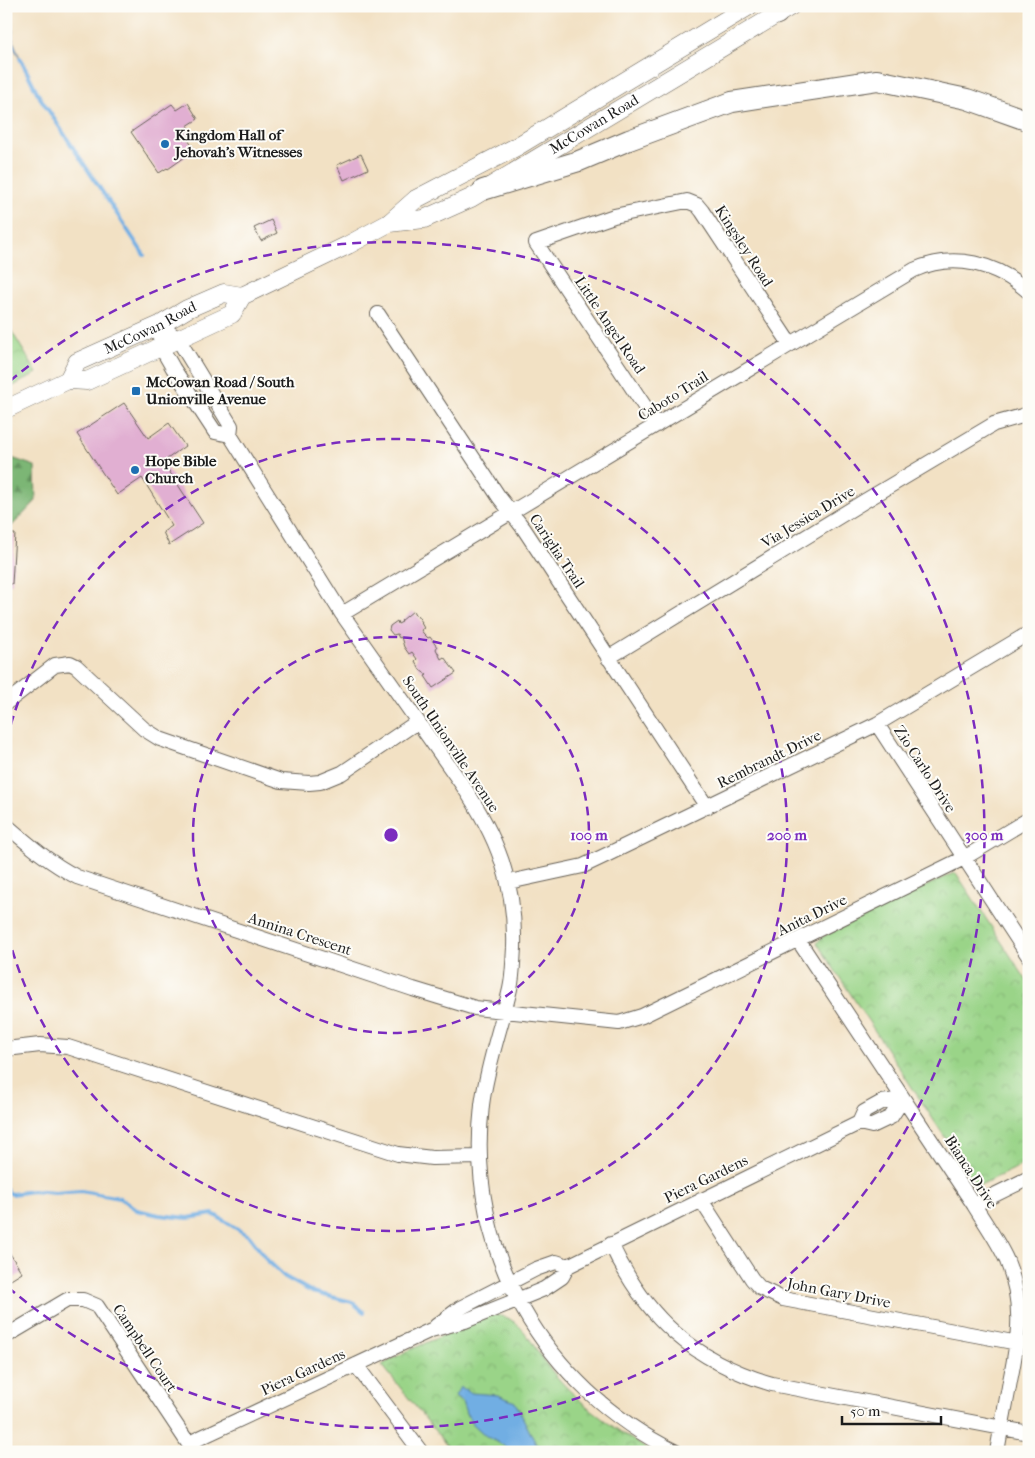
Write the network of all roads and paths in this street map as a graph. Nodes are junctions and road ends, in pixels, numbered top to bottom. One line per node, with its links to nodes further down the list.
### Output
1 (749, 6): 5 (main road, McCowan Road)
2 (780, 9): 4 (main road, McCowan Road)
3 (1029, 121): 4 (highway)
4 (483, 190): 5 (main road, McCowan Road)
5 (389, 223): 8 (main road, McCowan Road)
6 (536, 243): 12 (street, Kingsley Road); 17 (street, Little Angel Road)
7 (1029, 292): 12 (street, Caboto Trail)
8 (242, 296): 10 (main road, McCowan Road); 11 (main road, McCowan Road)
9 (378, 314): 19 (street, Cariglia Trail)
10 (160, 325): 11 (street, South Unionville Avenue); 13 (street, South Unionville Avenue); 14 (main road, McCowan Road)
11 (178, 339): 13 (main road, McCowan Road); 18 (street, South Unionville Avenue)
12 (790, 344): 17 (street, Caboto Trail)
13 (161, 347): 14 (main road, McCowan Road); 18 (street, South Unionville Avenue)
14 (68, 380): 15 (main road, McCowan Road)
15 (6, 409)
16 (1029, 414): 22 (street, Via Jessica Drive)
17 (657, 425): 19 (street, Caboto Trail)
18 (230, 435): 20 (street, South Unionville Avenue)
19 (511, 512): 20 (street, Caboto Trail); 22 (street, Cariglia Trail)
20 (342, 614): 24 (street, South Unionville Avenue)
21 (1029, 633): 25 (street, Rembrandt Drive)
22 (608, 658): 26 (street, Cariglia Trail)
23 (6, 704): 24 (street)
24 (417, 722): 30 (street, South Unionville Avenue)
25 (877, 724): 26 (street, Rembrandt Drive); 29 (street, Zio Carlo Drive)
26 (707, 807): 30 (street, Rembrandt Drive)
27 (1029, 819): 29 (street, Anita Drive)
28 (6, 825): 33 (street, Annina Crescent)
29 (964, 858): 31 (street, Anita Drive); 32 (street, Zio Carlo Drive)
30 (509, 882): 33 (street, South Unionville Avenue)
31 (798, 940): 34 (street, Anita Drive); 36 (street, Bianca Drive)
32 (1029, 957)
33 (504, 1012): 34 (street, Annina Crescent); 37 (street, South Unionville Avenue)
34 (602, 1021)
35 (6, 1050): 37 (street)
36 (903, 1099): 39 (street, Piera Gardens); 40 (street, Bianca Drive)
37 (480, 1156): 43 (street, South Unionville Avenue)
38 (1029, 1178): 40 (street)
39 (701, 1200): 41 (street, Piera Gardens); 47 (street, John Gary Drive)
40 (974, 1205): 47 (street, Bianca Drive)
41 (611, 1244): 42 (street, Piera Gardens); 49 (street)
42 (568, 1266): 43 (street, Piera Gardens); 44 (street, Piera Gardens)
43 (508, 1282): 44 (street, South Unionville Avenue); 45 (street, Piera Gardens)
44 (518, 1300): 45 (street, Piera Gardens); 53 (street, South Unionville Avenue)
45 (431, 1330): 48 (street, Piera Gardens)
46 (6, 1336): 51 (street, Campbell Court)
47 (1018, 1343): 49 (street, Bianca Drive)
48 (356, 1364): 51 (street, Piera Gardens); 52 (street)
49 (1002, 1427): 50 (street); 54 (street, Bianca Drive)
50 (1029, 1433)
51 (192, 1448)
52 (421, 1452)
53 (676, 1452)
54 (997, 1452)

